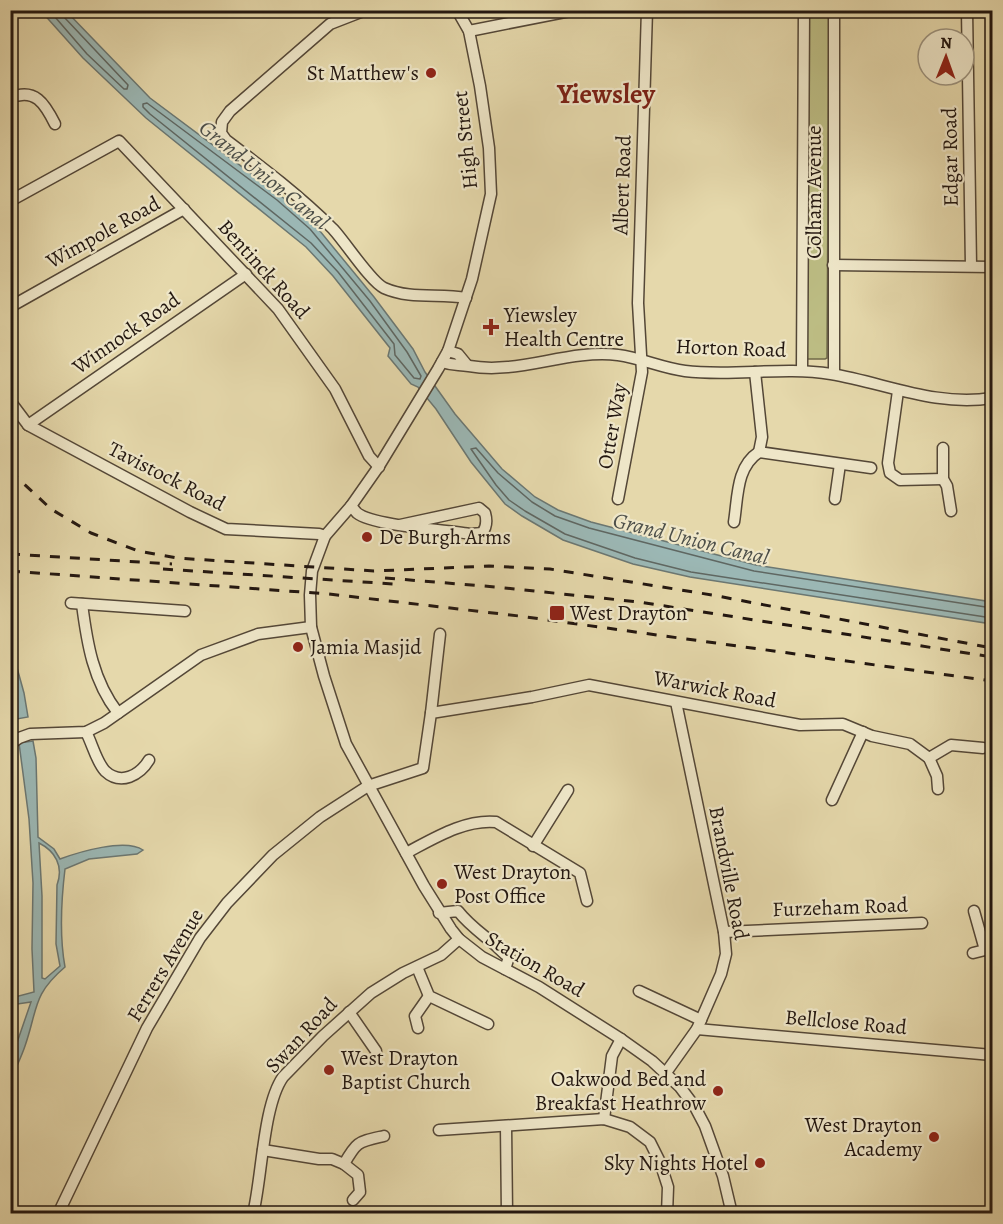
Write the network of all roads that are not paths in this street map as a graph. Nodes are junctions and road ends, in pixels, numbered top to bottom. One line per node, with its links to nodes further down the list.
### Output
1 (366, 10): 17 (street)
2 (457, 10): 8 (street, High Street)
3 (575, 10): 8 (street)
4 (647, 10): 20 (street, Albert Road)
5 (804, 10): 23 (street, Colham Avenue)
6 (834, 10): 13 (street, Colham Avenue)
7 (967, 10): 14 (street, Edgar Road)
8 (469, 31): 17 (street, High Street)
9 (10, 98): 10 (street)
10 (55, 124)
11 (10, 201): 12 (street, Bentinck Road)
12 (184, 208): 16 (street, Bentinck Road); 18 (street, Wimpole Road)
13 (833, 265): 14 (street); 25 (street, Colham Avenue)
14 (971, 266): 15 (street)
15 (993, 267)
16 (246, 274): 29 (street, Winnock Road); 33 (street, Bentinck Road)
17 (466, 298): 19 (street, High Street)
18 (10, 307)
19 (448, 351): 21 (street, Horton Road); 22 (street, High Street)
20 (641, 360): 21 (street, Horton Road); 24 (street, Horton Road); 36 (street, Otter Way)
21 (467, 365): 22 (street, Horton Road)
22 (440, 366): 33 (street, High Street)
23 (802, 370): 24 (street, Horton Road); 25 (street, Horton Road)
24 (755, 372): 31 (street)
25 (834, 374): 26 (street, Horton Road)
26 (898, 391): 27 (street, Horton Road); 35 (street)
27 (993, 398)
28 (10, 401): 29 (street, Tavistock Road)
29 (28, 425): 42 (street, Tavistock Road)
30 (943, 448): 35 (street)
31 (759, 452): 32 (street); 40 (street)
32 (840, 464): 34 (street); 37 (street)
33 (379, 467): 38 (street)
34 (870, 468)
35 (943, 479): 39 (street)
36 (618, 499)
37 (835, 500)
38 (351, 506): 41 (street); 42 (street)
39 (951, 512)
40 (735, 522)
41 (400, 525): 41 (street)
42 (325, 536): 44 (street, Station Road)
43 (184, 611): 48 (street)
44 (311, 627): 48 (street); 55 (street, Station Road)
45 (440, 634): 47 (street)
46 (676, 702): 47 (street, Warwick Road); 50 (street, Warwick Road); 65 (street, Brandville Road)
47 (431, 712): 55 (street)
48 (118, 713): 49 (street)
49 (86, 732): 51 (street); 54 (street)
50 (863, 732): 53 (street, Warwick Road); 58 (street)
51 (10, 744)
52 (983, 748): 53 (street)
53 (930, 758): 56 (street)
54 (149, 760)
55 (369, 786): 60 (street, Station Road); 88 (street, Ferrers Avenue)
56 (938, 789)
57 (568, 790): 59 (street)
58 (832, 800)
59 (533, 846): 60 (street); 61 (street)
60 (406, 853): 63 (street, Station Road)
61 (587, 901)
62 (974, 911): 67 (street)
63 (439, 913): 66 (street, Station Road); 70 (street)
64 (921, 923): 65 (street, Furzeham Road)
65 (724, 932): 75 (street, Brandville Road)
66 (459, 939): 69 (street, Swan Road); 70 (street, Station Road)
67 (989, 949): 68 (street)
68 (973, 953)
69 (417, 967): 72 (street); 73 (street, Swan Road)
70 (505, 969): 77 (street, Station Road)
71 (639, 990): 75 (street)
72 (429, 996): 74 (street); 76 (street)
73 (349, 1012): 78 (street); 85 (street, Swan Road)
74 (488, 1024)
75 (699, 1024): 79 (street, Bellclose Road); 80 (street, Brandville Road)
76 (418, 1028)
77 (621, 1039): 80 (street, Station Road); 81 (street)
78 (376, 1051)
79 (993, 1054)
80 (666, 1074): 92 (street, Station Road)
81 (604, 1119): 82 (street); 91 (street)
82 (506, 1126): 83 (street); 90 (street)
83 (439, 1131)
84 (384, 1136): 86 (street)
85 (263, 1150): 86 (street); 89 (street, Swan Road)
86 (344, 1164): 87 (street)
87 (353, 1200)
88 (58, 1214)
89 (253, 1214)
90 (507, 1214)
91 (667, 1214)
92 (732, 1214)

